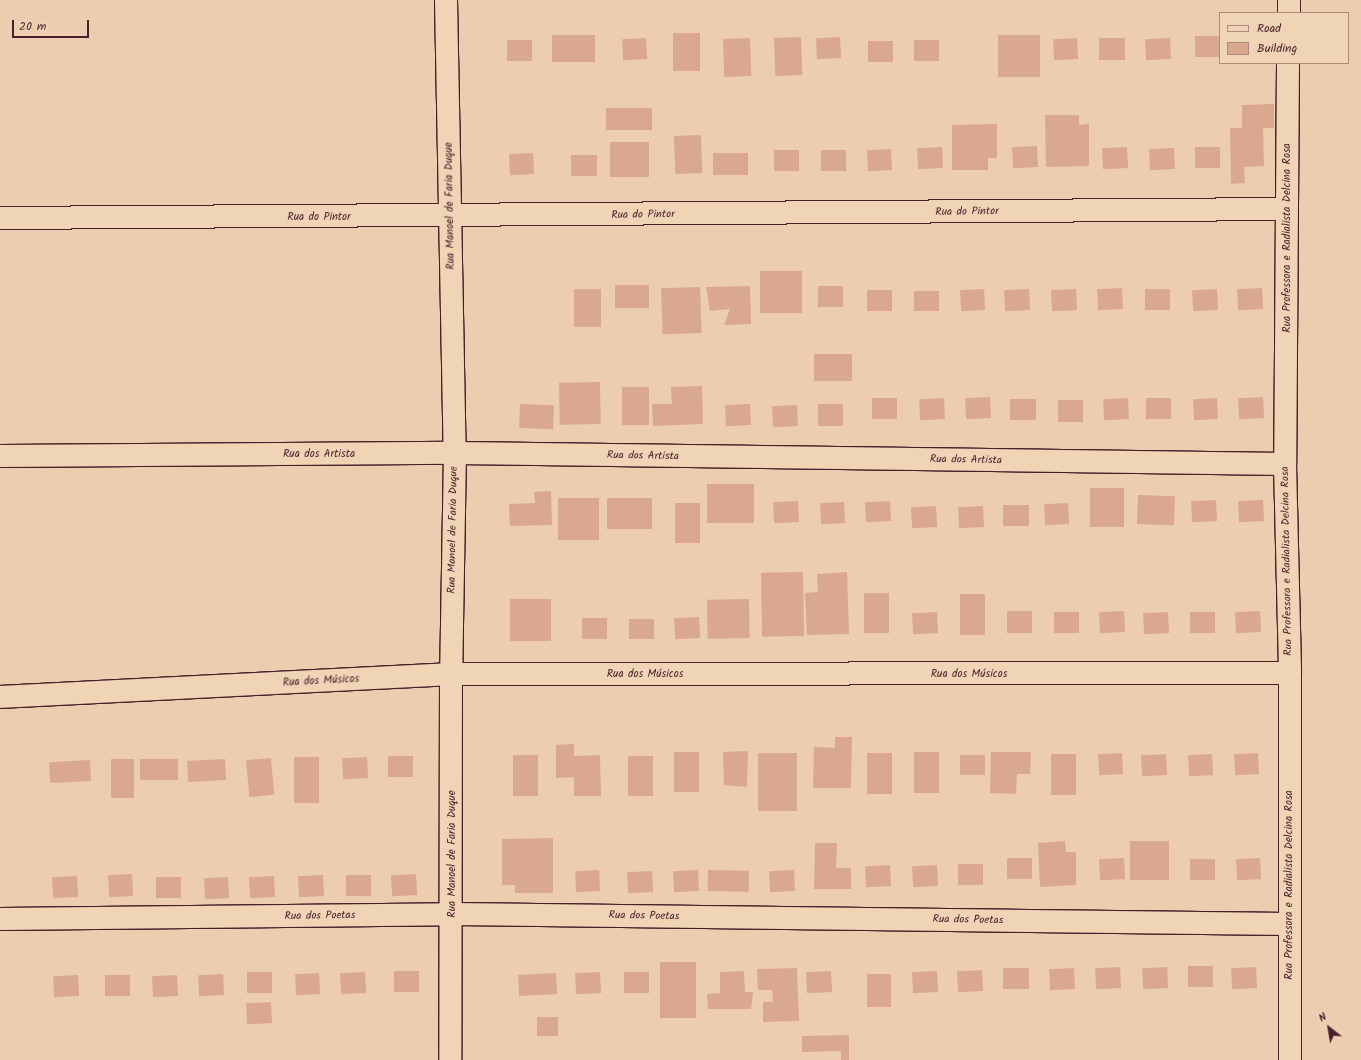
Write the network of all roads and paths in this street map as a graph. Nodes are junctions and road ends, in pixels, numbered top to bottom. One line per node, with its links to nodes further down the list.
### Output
1 (446, 0): 6 (street, Rua Manoel de Faria Duque)
2 (1289, 0): 3 (street)
3 (1289, 12)
4 (1288, 64): 5 (street, Rua Professora e Radialista Delcina Rosa)
5 (1286, 209): 6 (street, Rua do Pintor); 10 (street, Rua Professora e Radialista Delcina Rosa)
6 (450, 217): 7 (street, Rua do Pintor); 8 (street, Rua Manoel de Faria Duque)
7 (0, 218)
8 (455, 453): 9 (street, Rua dos Artista); 10 (street, Rua dos Artista); 12 (street, Rua Manoel de Faria Duque)
9 (0, 456)
10 (1285, 464): 11 (street, Rua Professora e Radialista Delcina Rosa)
11 (1290, 673): 12 (street, Rua dos Músicos); 16 (street, Rua Professora e Radialista Delcina Rosa)
12 (451, 674): 13 (street, Rua dos Músicos); 14 (street, Rua Manoel de Faria Duque)
13 (0, 697)
14 (452, 914): 15 (street, Rua dos Poetas); 16 (street, Rua dos Poetas); 17 (street, Rua Manoel de Faria Duque)
15 (0, 919)
16 (1288, 924): 18 (street, Rua Professora e Radialista Delcina Rosa)
17 (450, 1060)
18 (1290, 1060)

